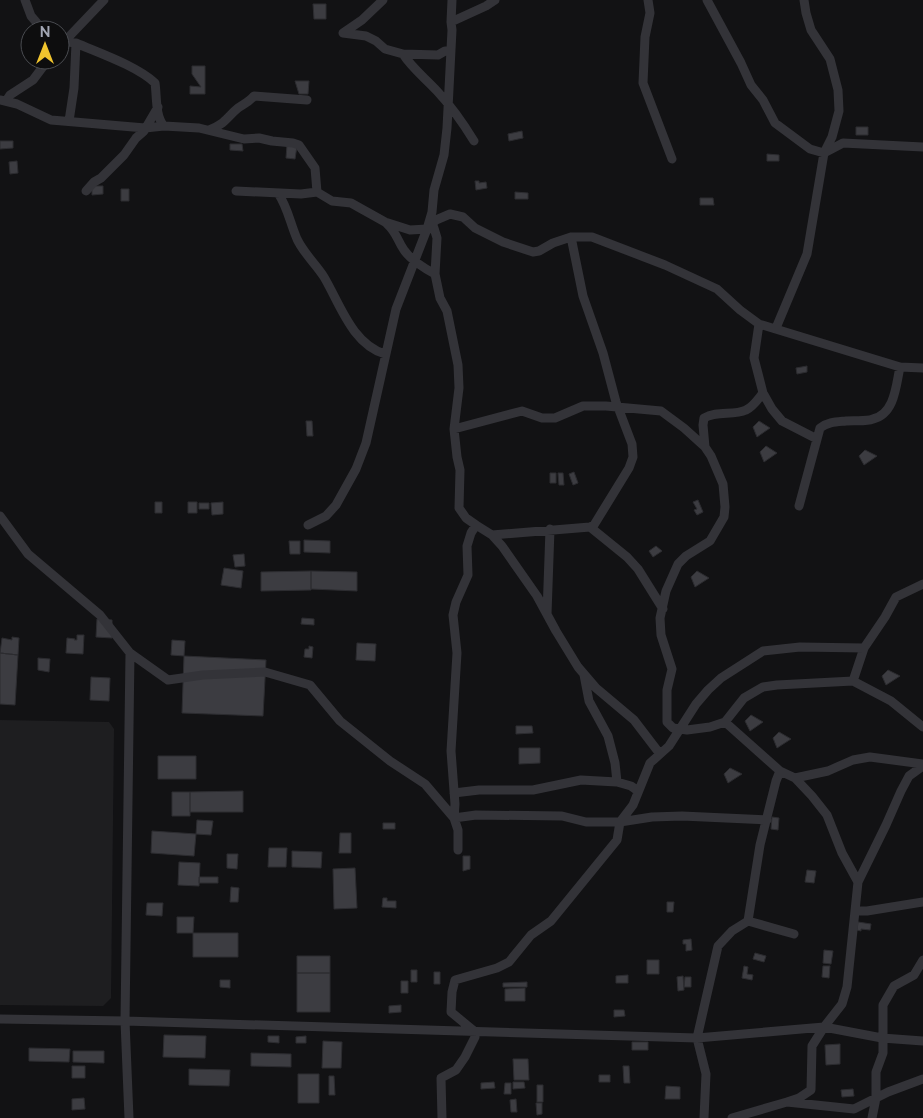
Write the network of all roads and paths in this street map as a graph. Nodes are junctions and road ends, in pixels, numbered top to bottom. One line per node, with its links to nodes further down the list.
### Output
1 (25, 0): 9 (street)
2 (104, 0): 11 (street)
3 (383, 0): 15 (street)
4 (452, 0): 10 (street)
5 (495, 0): 10 (street)
6 (648, 0): 28 (street)
7 (707, 0): 27 (street)
8 (804, 0): 27 (street)
9 (34, 20)
10 (451, 22): 14 (street)
11 (70, 34)
12 (70, 43): 13 (street)
13 (76, 43): 19 (street); 21 (street)
14 (451, 51): 15 (street); 20 (street)
15 (403, 54): 20 (street)
16 (40, 70): 18 (street)
17 (307, 100): 24 (street)
18 (3, 101): 21 (street)
19 (158, 106): 22 (street); 23 (street)
20 (449, 106): 25 (street); 34 (street)
21 (69, 121): 23 (street)
22 (164, 126): 23 (street); 24 (street)
23 (145, 128): 29 (street)
24 (209, 130): 31 (street)
25 (474, 141)
26 (923, 147): 27 (street)
27 (824, 153): 39 (street)
28 (672, 159)
29 (86, 191)
30 (236, 191): 32 (street)
31 (317, 192): 32 (street); 33 (street)
32 (278, 193): 40 (street)
33 (384, 222): 34 (street); 36 (street)
34 (427, 229): 35 (street); 36 (street); 37 (street)
35 (571, 237): 38 (street); 44 (street)
36 (415, 259): 37 (street); 40 (street)
37 (435, 274): 45 (street)
38 (759, 324): 39 (street); 43 (street)
39 (776, 328): 41 (street)
40 (385, 354): 50 (street)
41 (900, 367): 42 (street); 46 (street)
42 (923, 368)
43 (763, 393): 46 (street); 47 (street)
44 (619, 408): 45 (street); 47 (street); 52 (street)
45 (454, 429): 51 (street)
46 (816, 439): 48 (street)
47 (705, 447): 56 (street)
48 (799, 506)
49 (0, 516): 59 (street)
50 (308, 525)
51 (476, 525): 54 (street); 71 (street)
52 (590, 527): 53 (street); 56 (street)
53 (550, 529): 54 (street); 57 (street)
54 (492, 534): 57 (street)
55 (923, 584): 58 (street)
56 (662, 609): 64 (street)
57 (547, 614): 60 (street)
58 (864, 648): 61 (street); 64 (street)
59 (130, 653): 72 (street); 83 (street)
60 (584, 674): 65 (street); 69 (street)
61 (854, 681): 62 (street); 63 (street)
62 (725, 722): 64 (street); 67 (street)
63 (923, 727)
64 (680, 729): 65 (street)
65 (660, 754): 70 (street)
66 (923, 765): 68 (street); 76 (street)
67 (780, 772): 68 (street); 73 (street)
68 (795, 778): 76 (street)
69 (617, 782): 70 (street); 71 (street)
70 (638, 791): 74 (street)
71 (454, 793): 72 (street)
72 (454, 818): 74 (street); 75 (street)
73 (767, 820): 74 (street); 79 (street)
74 (620, 822): 85 (street)
75 (458, 850)
76 (858, 882): 78 (street)
77 (923, 902): 78 (street)
78 (855, 911): 84 (street)
79 (748, 921): 80 (street); 86 (street)
80 (794, 934)
81 (923, 960): 87 (street)
82 (0, 1019): 83 (street)
83 (125, 1020): 85 (street); 92 (street)
84 (824, 1027): 86 (street); 87 (street); 91 (street)
85 (474, 1031): 86 (street); 93 (street)
86 (696, 1038): 94 (street)
87 (882, 1038): 88 (street); 90 (street)
88 (923, 1041)
89 (923, 1078): 90 (street)
90 (876, 1098): 91 (street); 96 (street)
91 (787, 1102): 95 (street)
92 (129, 1118)
93 (442, 1118)
94 (704, 1118)
95 (732, 1118)
96 (872, 1118)

